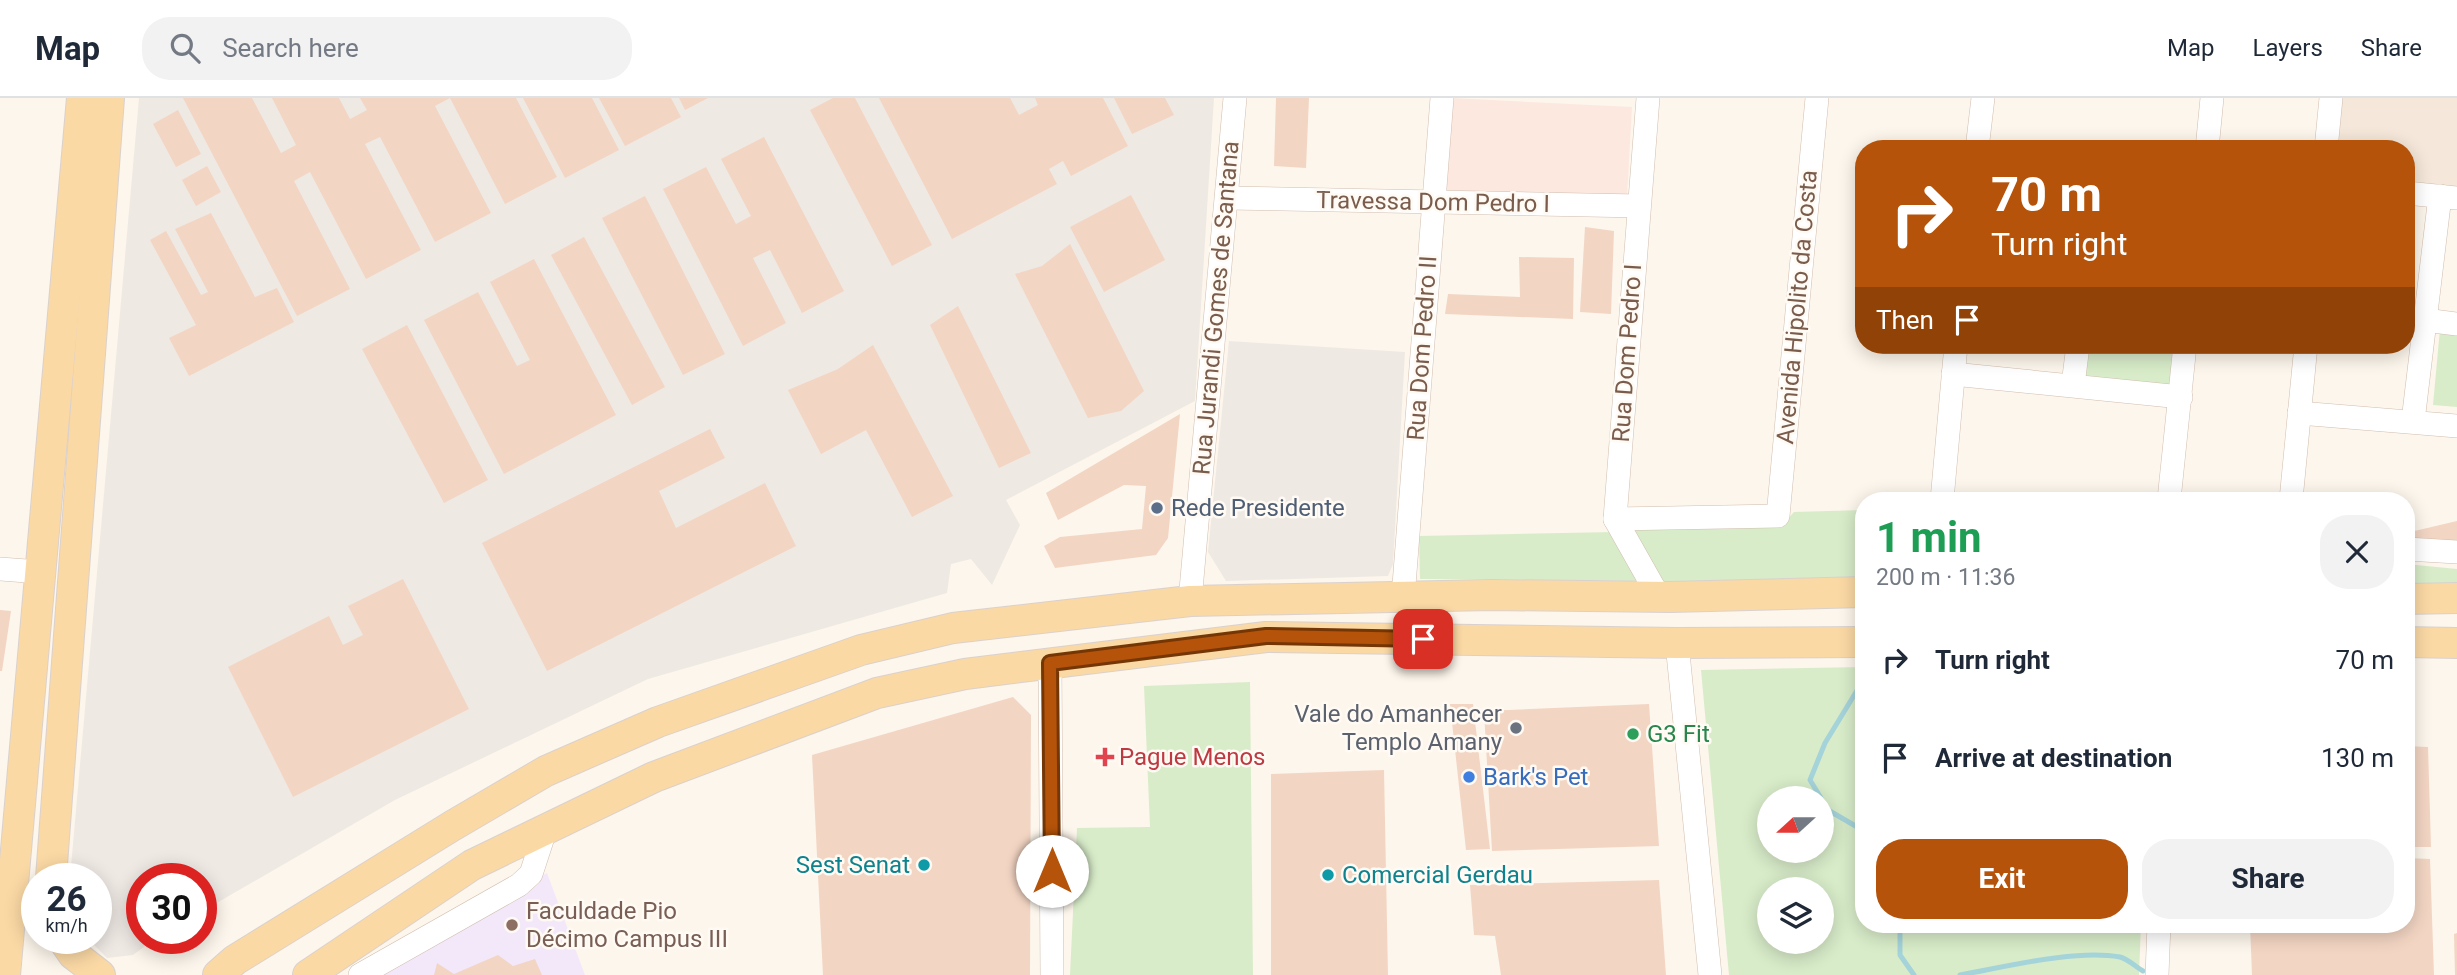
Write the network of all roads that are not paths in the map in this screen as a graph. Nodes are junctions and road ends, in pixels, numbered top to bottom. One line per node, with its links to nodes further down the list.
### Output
1 (82, 98): 37 (main road)
2 (110, 98): 50 (main road)
3 (1236, 98): 15 (street, Rua Jurandi Gomes de Santana)
4 (1442, 98): 16 (street, Rua Dom Pedro II)
5 (1648, 98): 17 (street, Rua Dom Pedro I)
6 (1817, 98): 33 (street, Avenida Hipolito da Costa)
7 (1983, 98): 10 (street)
8 (2212, 98): 11 (street)
9 (2331, 98): 12 (street)
10 (1979, 140)
11 (2208, 140)
12 (2327, 140)
13 (2415, 194): 14 (street)
14 (2449, 197): 18 (street)
15 (1228, 198): 16 (street, Travessa Dom Pedro I); 43 (street, Rua Jurandi Gomes de Santana)
16 (1433, 204): 17 (street, Travessa Dom Pedro I); 40 (street, Rua Dom Pedro II)
17 (1639, 206): 33 (street, Rua Dom Pedro I)
18 (2425, 320): 19 (street); 28 (street)
19 (2457, 324)
20 (1955, 354): 24 (street)
21 (2077, 354): 25 (street)
22 (2184, 354): 26 (street)
23 (2305, 354): 27 (street)
24 (1953, 374): 25 (street); 30 (street)
25 (2073, 385): 26 (street)
26 (2181, 397): 31 (street)
27 (2299, 412): 28 (street); 32 (street)
28 (2413, 421): 29 (street)
29 (2457, 426)
30 (1943, 492)
31 (2170, 492)
32 (2292, 492)
33 (1615, 519): 39 (street)
34 (2415, 550): 35 (street)
35 (2457, 552)
36 (0, 569): 37 (street)
37 (40, 572): 51 (main road)
38 (1855, 592): 39 (main road)
39 (1651, 597): 40 (main road); 46 (main road)
40 (1403, 598): 43 (main road)
41 (2457, 598): 42 (main road)
42 (2415, 599)
43 (1190, 601): 54 (main road)
44 (1855, 642): 46 (main road)
45 (2415, 642): 47 (main road)
46 (1687, 643): 48 (main road); 61 (street)
47 (2457, 643)
48 (1050, 663): 49 (main road); 60 (street)
49 (545, 831): 58 (main road); 59 (street)
50 (52, 863)
51 (6, 872): 55 (main road)
52 (2159, 933): 62 (street)
53 (75, 954): 56 (main road)
54 (226, 968): 57 (main road)
55 (5, 975)
56 (100, 975)
57 (206, 975)
58 (308, 975)
59 (360, 975)
60 (1052, 975)
61 (1710, 975)
62 (2157, 975)

